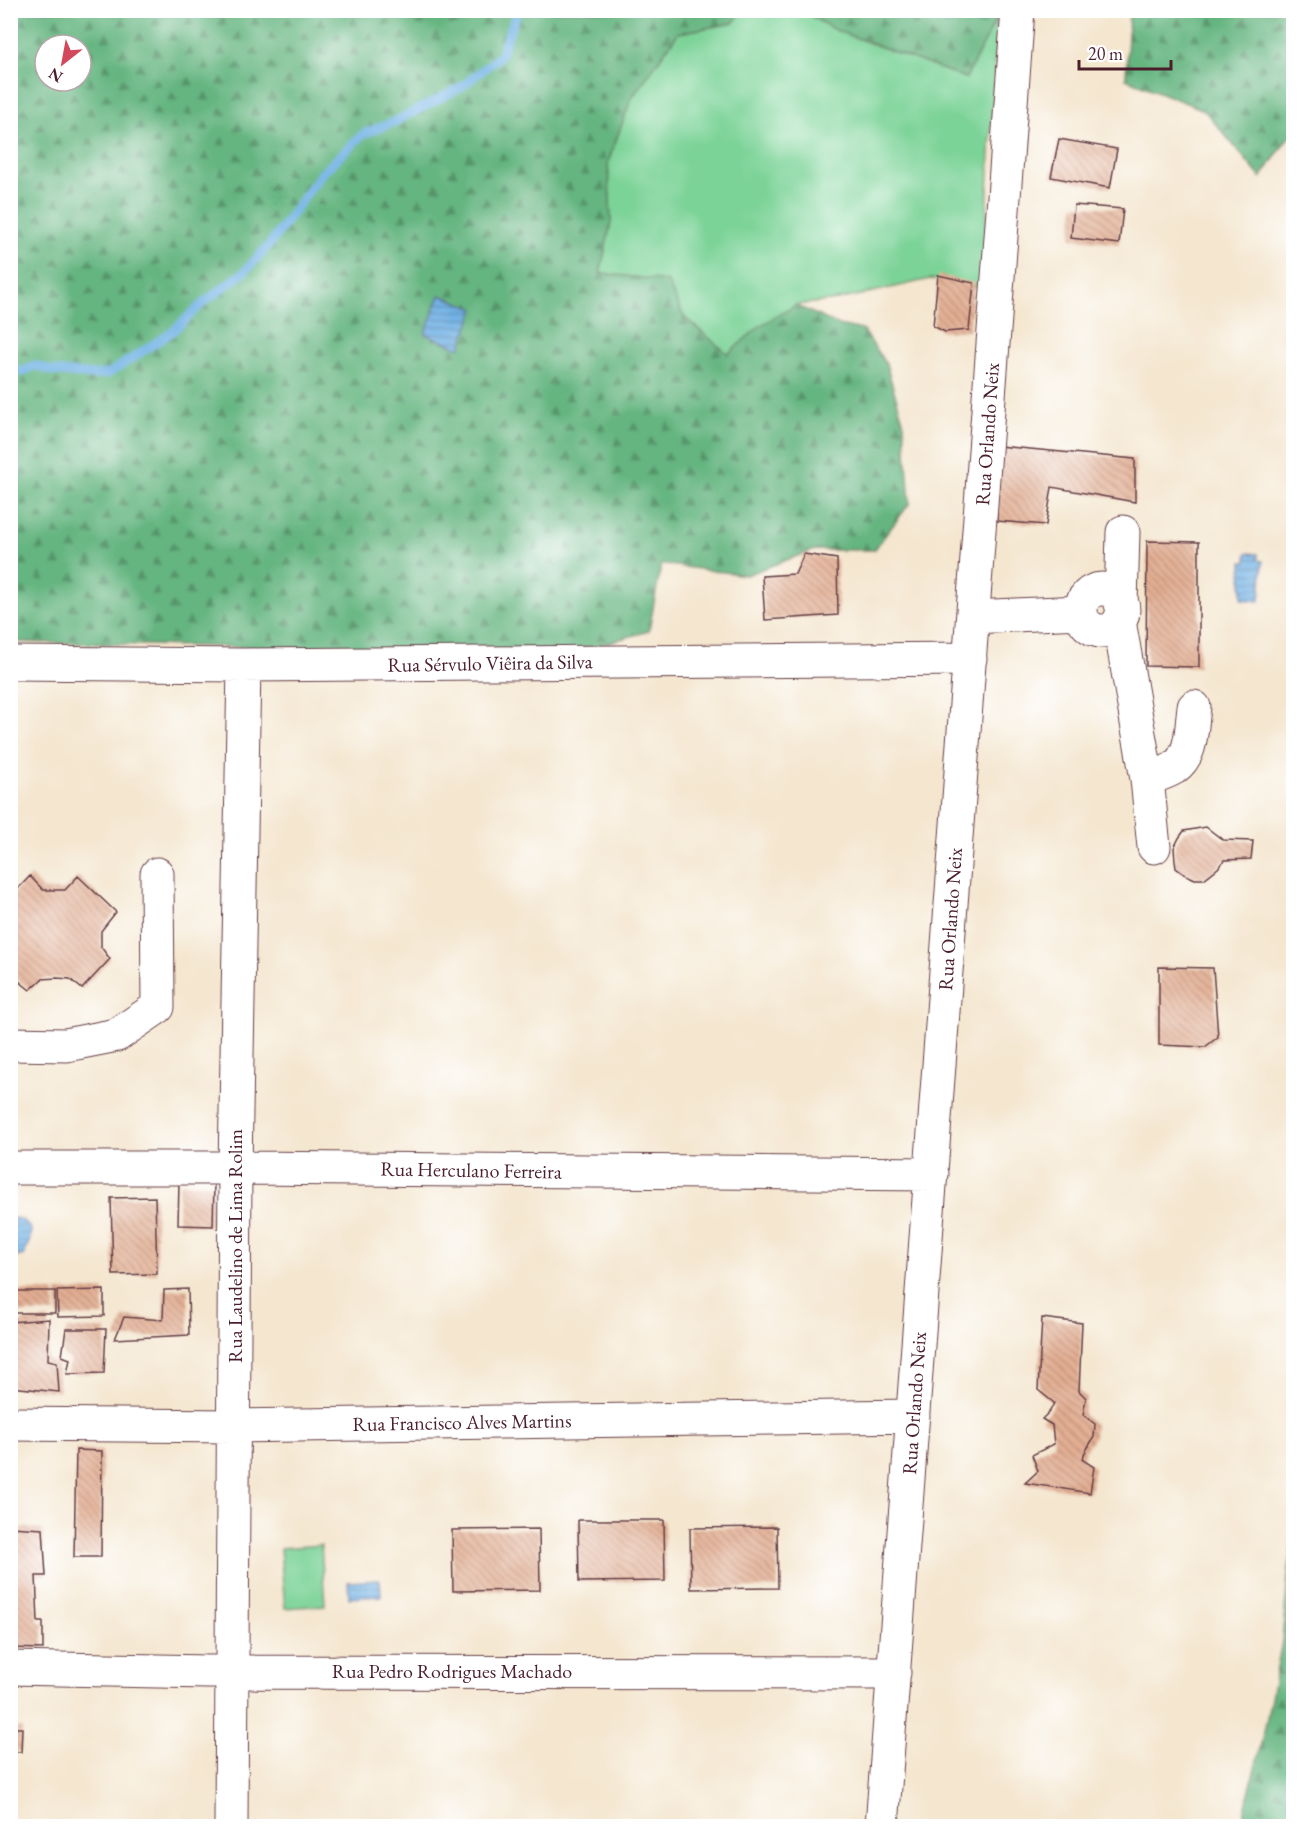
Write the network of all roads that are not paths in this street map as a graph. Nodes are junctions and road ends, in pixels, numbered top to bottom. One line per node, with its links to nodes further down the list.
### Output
1 (1018, 10): 4 (street, Rua Orlando Neix)
2 (1123, 532): 3 (street)
3 (1120, 612): 4 (street); 9 (street)
4 (973, 617): 5 (street, Rua Orlando Neix)
5 (970, 659): 7 (street, Rua Sérvulo Viêira da Silva); 15 (street, Rua Orlando Neix)
6 (10, 663): 7 (street, Rua Sérvulo Viêira da Silva)
7 (244, 666): 14 (street, Rua Laudelino de Lima Rolim)
8 (1194, 707): 9 (street)
9 (1147, 779): 10 (street)
10 (1154, 847)
11 (157, 874): 12 (street)
12 (10, 1044)
13 (10, 1168): 14 (street, Rua Herculano Ferreira)
14 (235, 1168): 15 (street, Rua Herculano Ferreira); 18 (street, Rua Laudelino de Lima Rolim)
15 (932, 1174): 16 (street, Rua Orlando Neix)
16 (913, 1416): 18 (street, Rua Francisco Alves Martins); 21 (street, Rua Orlando Neix)
17 (10, 1424): 18 (street, Rua Francisco Alves Martins)
18 (233, 1426): 20 (street, Rua Laudelino de Lima Rolim)
19 (10, 1668): 20 (street, Rua Pedro Rodrigues Machado)
20 (232, 1671): 21 (street, Rua Pedro Rodrigues Machado); 22 (street, Rua Laudelino de Lima Rolim)
21 (894, 1673): 23 (street, Rua Orlando Neix)
22 (231, 1827)
23 (882, 1827)

